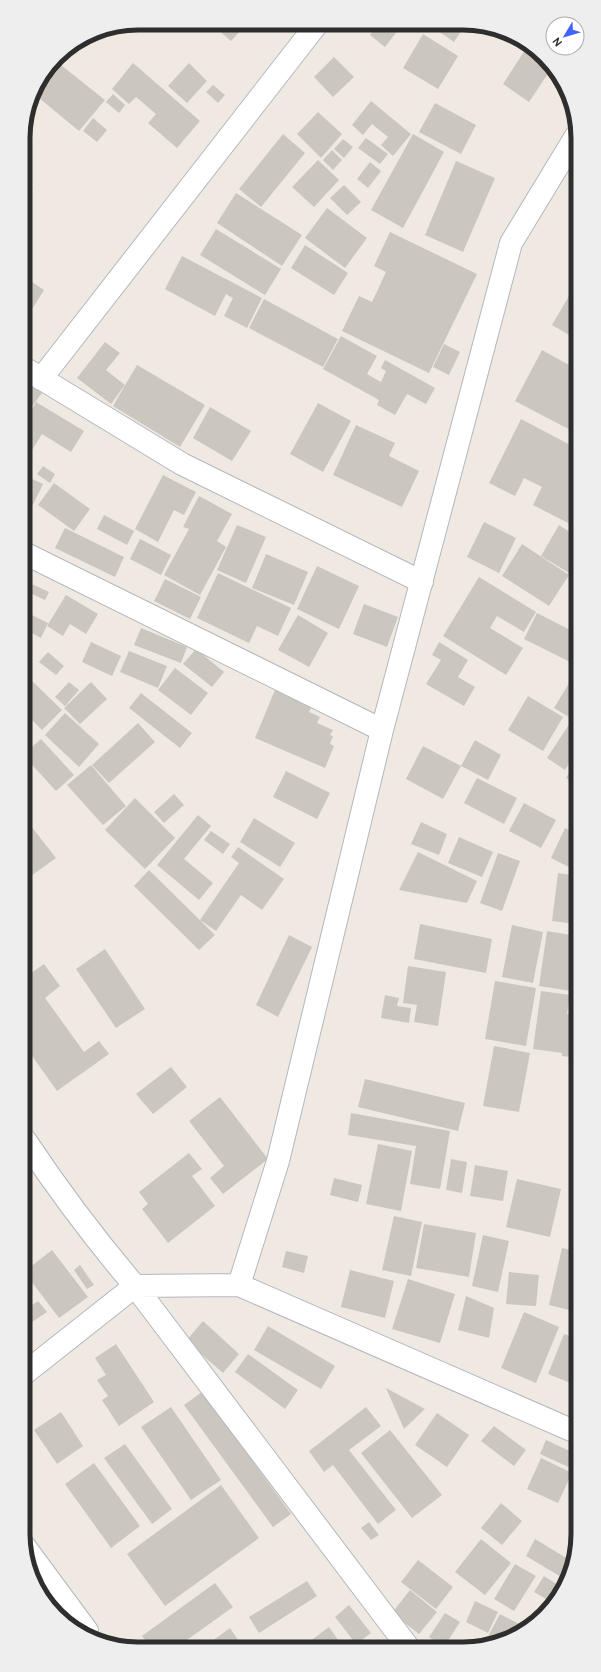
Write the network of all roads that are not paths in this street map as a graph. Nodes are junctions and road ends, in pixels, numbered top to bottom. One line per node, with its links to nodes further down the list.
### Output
1 (312, 30): 3 (street)
2 (571, 144): 5 (street)
3 (32, 374): 5 (street)
4 (30, 556): 6 (street)
5 (422, 582): 6 (street)
6 (382, 730): 8 (street)
7 (30, 1147): 9 (street)
8 (239, 1285): 9 (street); 11 (street)
9 (135, 1286): 10 (street); 14 (street)
10 (30, 1369)
11 (571, 1430)
12 (33, 1558): 13 (street)
13 (84, 1628)
14 (404, 1642)

